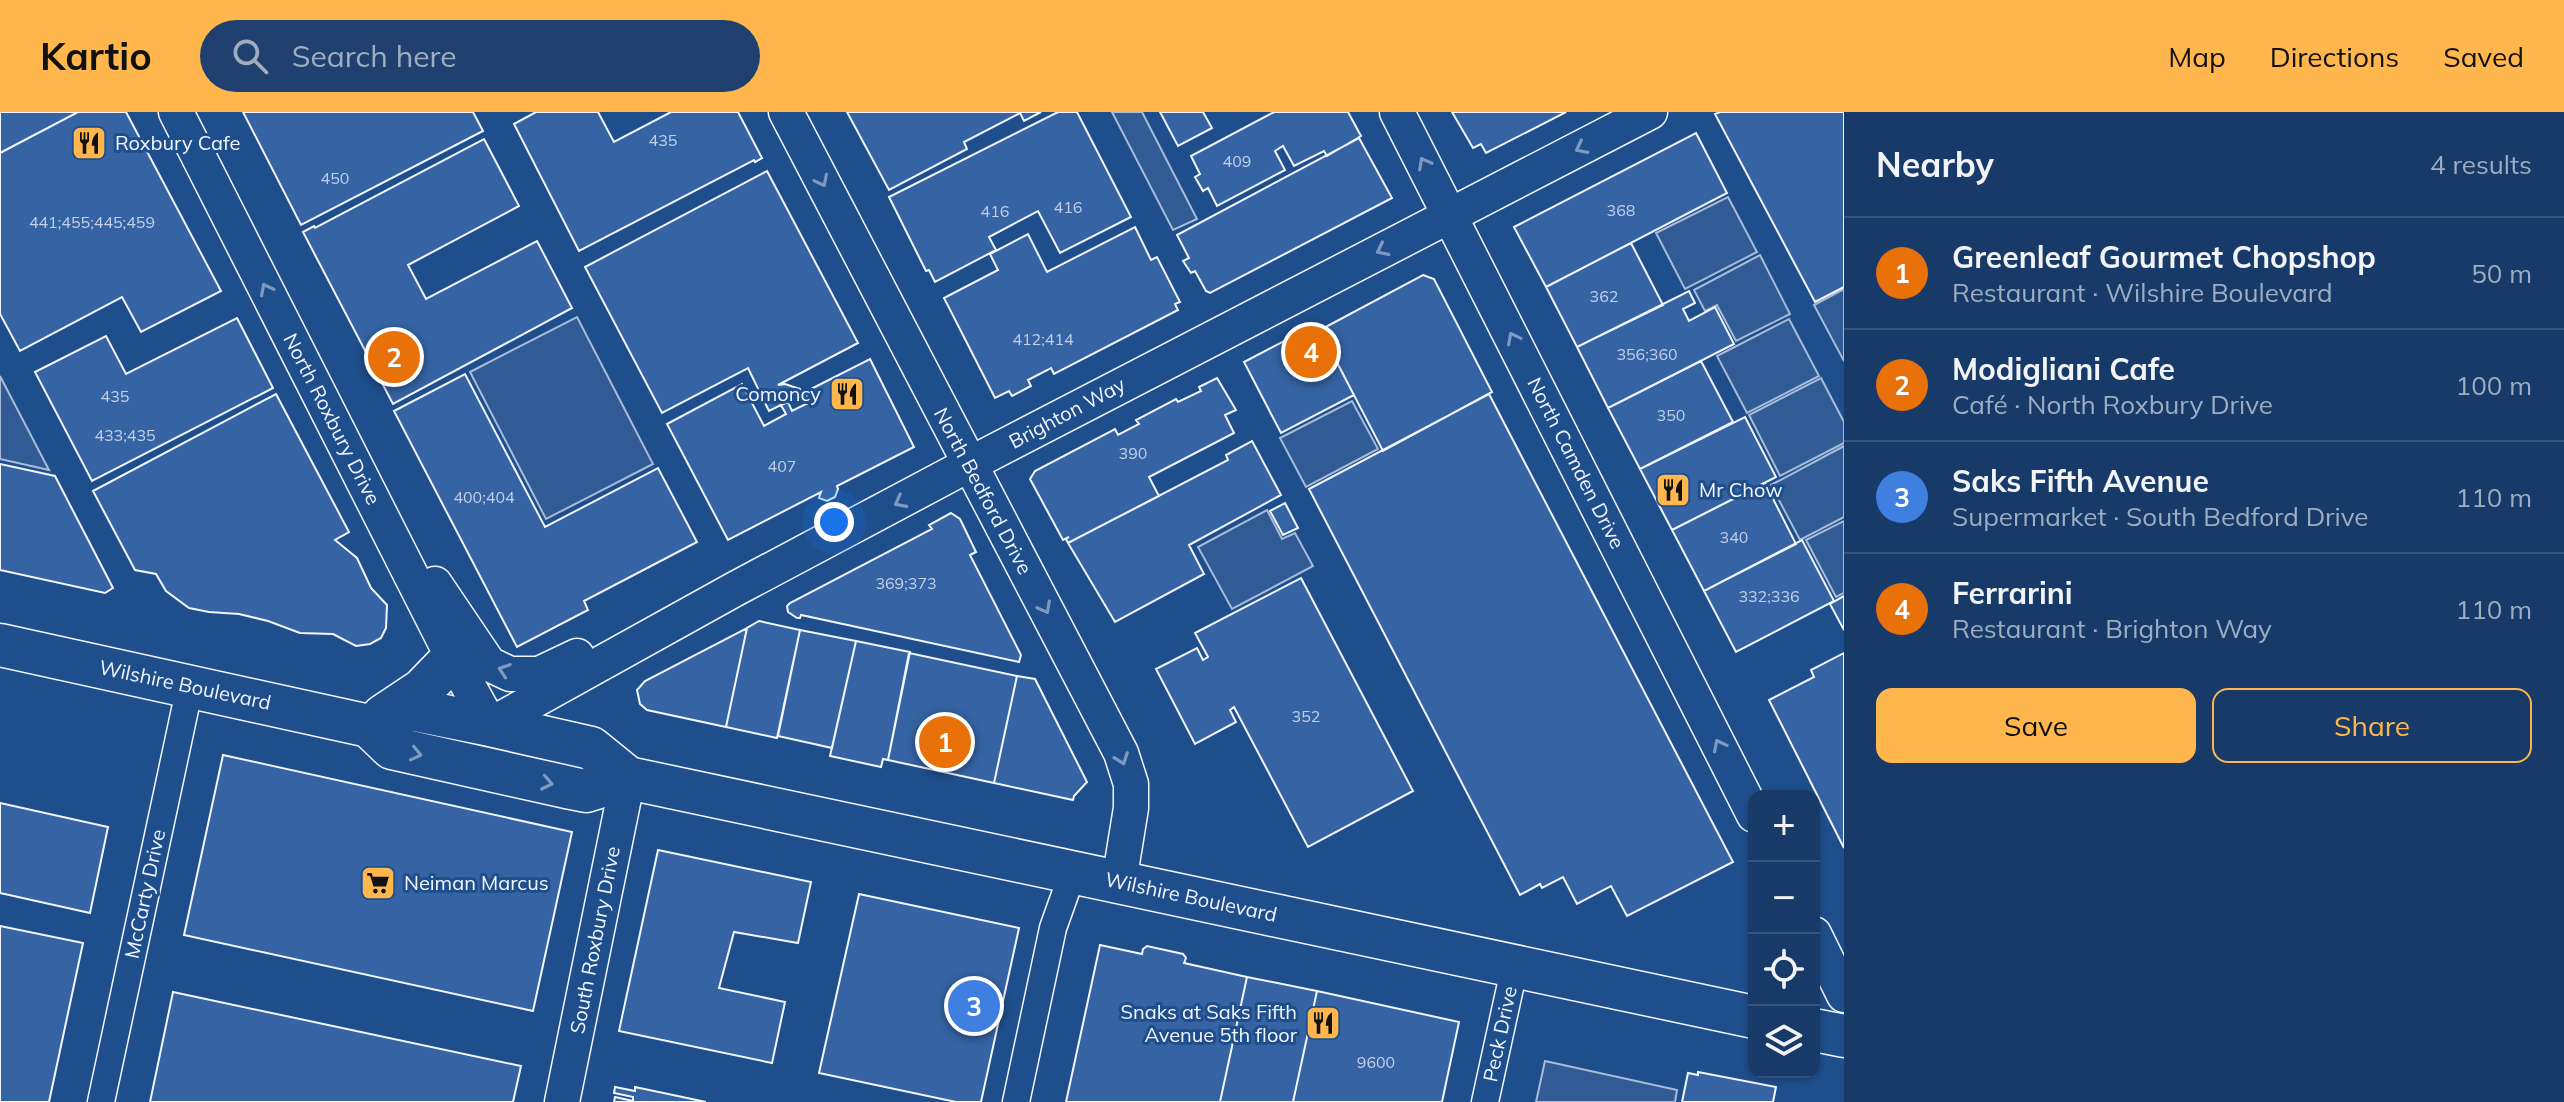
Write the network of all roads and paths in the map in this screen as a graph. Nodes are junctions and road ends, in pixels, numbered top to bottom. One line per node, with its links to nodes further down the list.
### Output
1 (176, 112): 7 (street, North Roxbury Drive, one-way to 1)
2 (786, 112): 6 (street, North Bedford Drive, one-way to 6)
3 (1397, 112): 5 (street, North Camden Drive, one-way to 3)
4 (1650, 112): 5 (street, Brighton Way, one-way to 5)
5 (1451, 214): 6 (street, Brighton Way, one-way to 6); 15 (street, North Camden Drive, one-way to 5)
6 (968, 465): 8 (street, Brighton Way, one-way to 8); 17 (street, North Bedford Drive, one-way to 17)
7 (404, 560): 8 (street, one-way to 7); 10 (street, North Roxbury Drive)
8 (729, 593): 12 (street, Brighton Way)
9 (0, 645): 11 (main road, Wilshire Boulevard)
10 (453, 658): 12 (street, North Roxbury Drive); 13 (main road)
11 (190, 686): 13 (main road, Wilshire Boulevard); 24 (street, McCarty Drive)
12 (490, 725): 13 (main road, Wilshire Boulevard); 14 (main road, Wilshire Boulevard)
13 (369, 726): 14 (main road, Wilshire Boulevard, one-way to 14)
14 (628, 778): 16 (main road, Wilshire Boulevard); 25 (street, South Roxbury Drive)
15 (1748, 803)
16 (1073, 872): 17 (main road, Wilshire Boulevard); 26 (street)
17 (1119, 882): 19 (main road, Wilshire Boulevard)
18 (1820, 946): 20 (street)
19 (1515, 965): 21 (main road, Wilshire Boulevard); 27 (street, Peck Drive)
20 (1844, 995)
21 (1748, 1016)
22 (1820, 1031): 23 (main road)
23 (1844, 1036)
24 (101, 1102)
25 (562, 1102)
26 (1016, 1102)
27 (1485, 1102)

